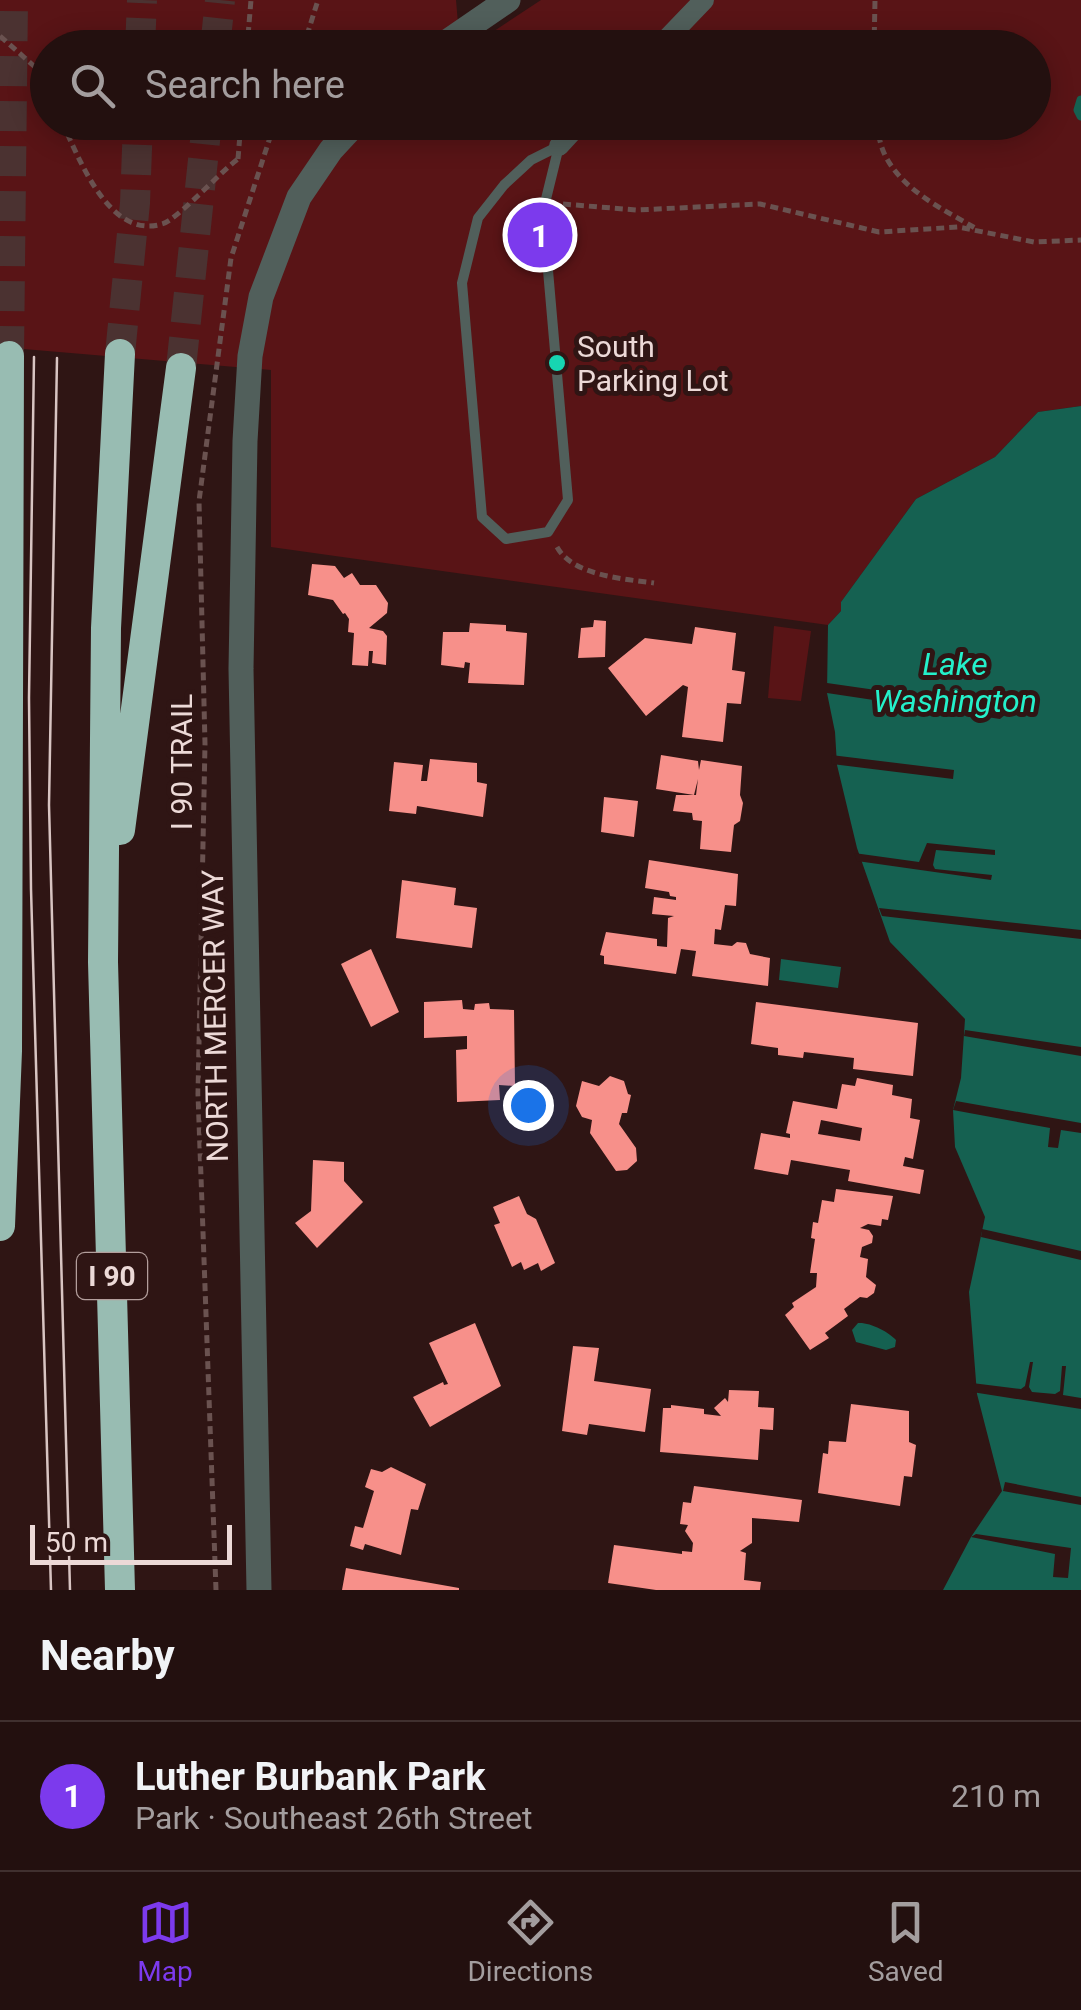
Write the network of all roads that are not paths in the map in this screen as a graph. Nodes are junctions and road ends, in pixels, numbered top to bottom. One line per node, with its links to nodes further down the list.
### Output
1 (508, 0): 3 (street)
2 (704, 0): 4 (street)
3 (464, 30)
4 (675, 30)
5 (340, 140): 14 (street, NORTH MERCER WAY)
6 (564, 140): 7 (street)
7 (559, 146): 7 (lane)
8 (120, 354): 11 (highway, I 90)
9 (9, 356): 12 (highway)
10 (182, 368): 11 (highway)
11 (103, 962): 13 (highway, I 90)
12 (0, 1226)
13 (120, 1590)
14 (259, 1590)

